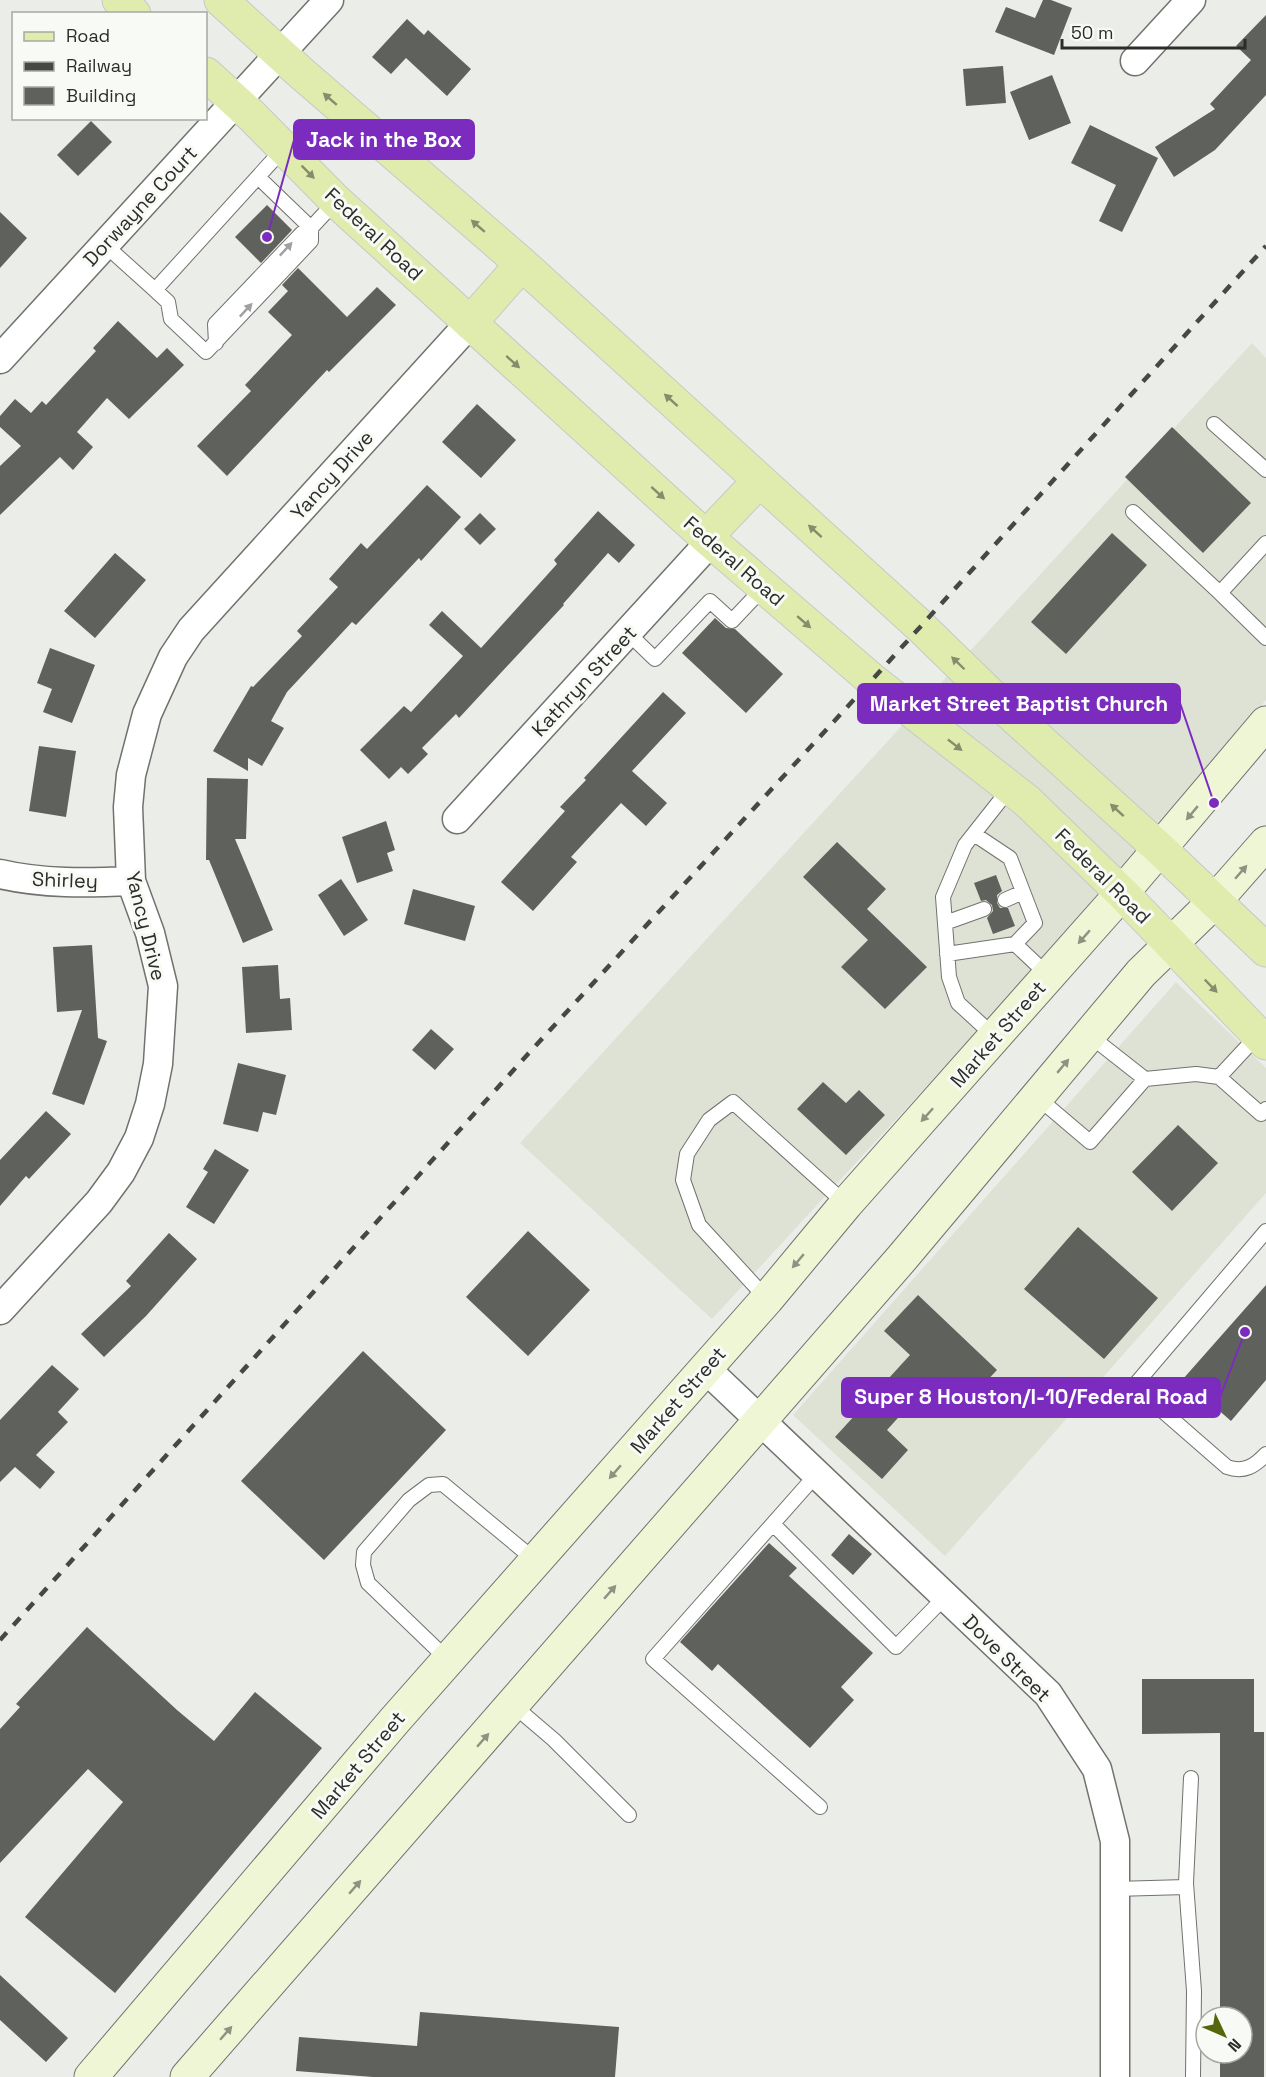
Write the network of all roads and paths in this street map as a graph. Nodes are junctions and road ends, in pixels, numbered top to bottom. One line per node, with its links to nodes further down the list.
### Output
1 (119, 0): 5 (main road)
2 (221, 0): 6 (main road)
3 (329, 0): 6 (street, Dorwayne Court)
4 (1191, 0): 7 (street)
5 (132, 12)
6 (280, 54): 9 (street, Dorwayne Court); 15 (main road, one-way to 6)
7 (1135, 61)
8 (207, 75): 9 (main road, Federal Road)
9 (236, 102): 10 (main road, Federal Road); 14 (street, Dorwayne Court)
10 (284, 148): 11 (lane); 12 (main road, Federal Road, one-way to 12)
11 (258, 177): 13 (lane); 16 (lane)
12 (336, 201): 13 (lane); 17 (main road, Federal Road)
13 (311, 228): 16 (lane, one-way to 13)
14 (105, 245): 16 (lane); 18 (street, Dorwayne Court)
15 (522, 264): 17 (main road); 21 (main road, one-way to 15)
16 (155, 290)
17 (470, 323): 23 (main road, Federal Road, one-way to 23); 36 (street, Yancy Drive)
18 (0, 359)
19 (1214, 424): 20 (lane)
20 (1266, 470)
21 (759, 481): 23 (main road); 34 (main road, one-way to 21)
22 (1133, 512): 26 (lane)
23 (709, 539): 25 (main road, Federal Road); 27 (street, Kathryn Street)
24 (1266, 543): 26 (lane)
25 (764, 587): 27 (lane); 30 (main road, Federal Road, one-way to 30)
26 (1220, 593): 28 (lane)
27 (628, 633): 31 (street, Kathryn Street)
28 (1266, 638)
29 (1266, 723): 34 (main road, Market Street, one-way to 34)
30 (1010, 788): 32 (lane); 38 (main road, Federal Road)
31 (457, 819)
32 (974, 834): 37 (lane); 42 (lane)
33 (1266, 843): 40 (main road, one-way to 33)
34 (1160, 849): 38 (main road, Market Street); 40 (main road)
35 (0, 874): 36 (street, Shirley)
36 (131, 881): 58 (street, Yancy Drive)
37 (1023, 892): 39 (lane); 43 (lane)
38 (1122, 894): 44 (main road, Federal Road); 47 (main road, Market Street, one-way to 47)
39 (1005, 900)
40 (1215, 901): 44 (main road); 45 (main road)
41 (984, 909): 42 (lane)
42 (945, 923): 46 (lane)
43 (1015, 944): 46 (lane); 47 (lane)
44 (1171, 944): 48 (main road); 50 (main road, Federal Road, one-way to 50)
45 (1266, 950)
46 (948, 954): 49 (lane)
47 (1049, 976): 49 (main road, Market Street)
48 (1089, 1035): 52 (lane); 53 (main road, one-way to 48)
49 (996, 1037): 55 (main road, Market Street, one-way to 55)
50 (1262, 1039): 51 (lane)
51 (1220, 1077): 52 (lane); 54 (lane)
52 (1144, 1079): 53 (lane)
53 (1037, 1097): 60 (main road)
54 (1266, 1109)
55 (846, 1204): 57 (main road, Market Street, one-way to 57); 57 (lane)
56 (1266, 1232): 61 (lane)
57 (767, 1299): 59 (main road, Market Street)
58 (0, 1310)
59 (706, 1369): 60 (street, Dove Street); 64 (main road, Market Street, one-way to 64)
60 (759, 1421): 62 (street, Dove Street); 67 (main road, one-way to 60)
61 (1266, 1454)
62 (816, 1475): 63 (lane); 65 (street, Dove Street)
63 (773, 1524): 65 (lane); 69 (lane)
64 (536, 1561): 66 (main road, Market Street); 66 (lane)
65 (945, 1597): 72 (street, Dove Street)
66 (448, 1660): 73 (main road, Market Street)
67 (513, 1705): 70 (lane); 74 (main road, one-way to 67)
68 (1191, 1778): 71 (lane)
69 (820, 1807)
70 (629, 1815)
71 (1186, 1887): 72 (lane); 76 (lane)
72 (1115, 1889): 75 (street, Dove Street)
73 (91, 2077)
74 (187, 2077)
75 (1115, 2077)
76 (1193, 2077)

